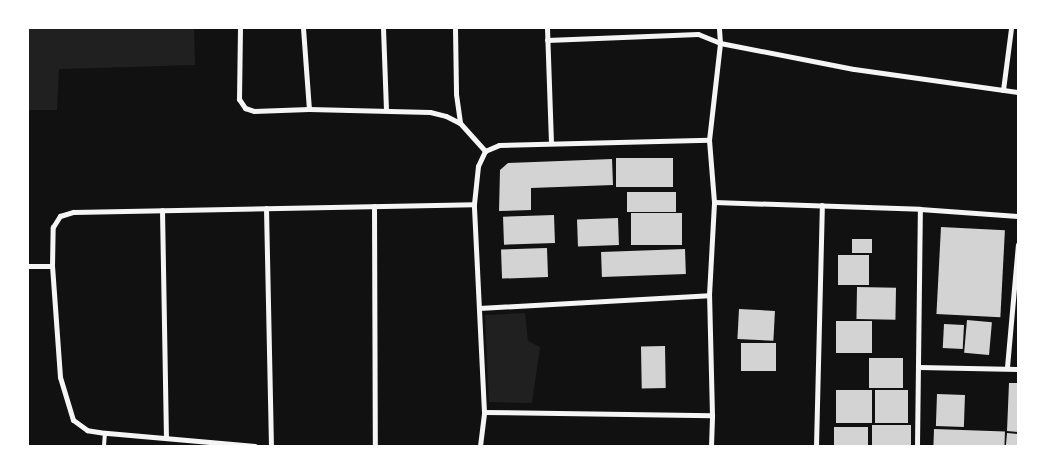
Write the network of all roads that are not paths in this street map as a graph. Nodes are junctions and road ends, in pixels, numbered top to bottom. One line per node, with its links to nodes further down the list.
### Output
1 (240, 28): 12 (street)
2 (304, 28): 12 (street)
3 (383, 28): 13 (street)
4 (455, 28): 14 (street)
5 (547, 28): 8 (street)
6 (719, 28): 9 (street)
7 (1011, 28): 10 (street)
8 (547, 40): 9 (street); 16 (street)
9 (720, 43): 10 (street); 15 (street)
10 (1004, 90): 11 (street)
11 (1018, 92)
12 (308, 110): 13 (street)
13 (386, 110): 14 (street)
14 (460, 123): 17 (street)
15 (709, 140): 16 (street); 18 (street)
16 (551, 142): 17 (street)
17 (485, 151): 19 (street)
18 (714, 202): 20 (street); 29 (street)
19 (474, 204): 21 (street); 30 (street)
20 (822, 205): 23 (street); 44 (street)
21 (374, 206): 22 (street); 41 (street)
22 (266, 208): 24 (street); 40 (street)
23 (920, 209): 25 (street); 31 (street)
24 (162, 210): 28 (street); 37 (street)
25 (1018, 216)
26 (1018, 244): 32 (street)
27 (28, 266): 28 (street)
28 (52, 266): 36 (street)
29 (709, 295): 30 (street); 35 (street)
30 (479, 308): 34 (street)
31 (919, 367): 32 (street); 45 (street)
32 (1007, 368): 33 (street)
33 (1018, 369)
34 (484, 412): 35 (street); 42 (street)
35 (712, 415): 43 (street)
36 (105, 432): 37 (street); 38 (lane)
37 (166, 438): 39 (street)
38 (104, 446)
39 (255, 446)
40 (271, 446)
41 (375, 446)
42 (480, 446)
43 (711, 446)
44 (816, 446)
45 (917, 446)

